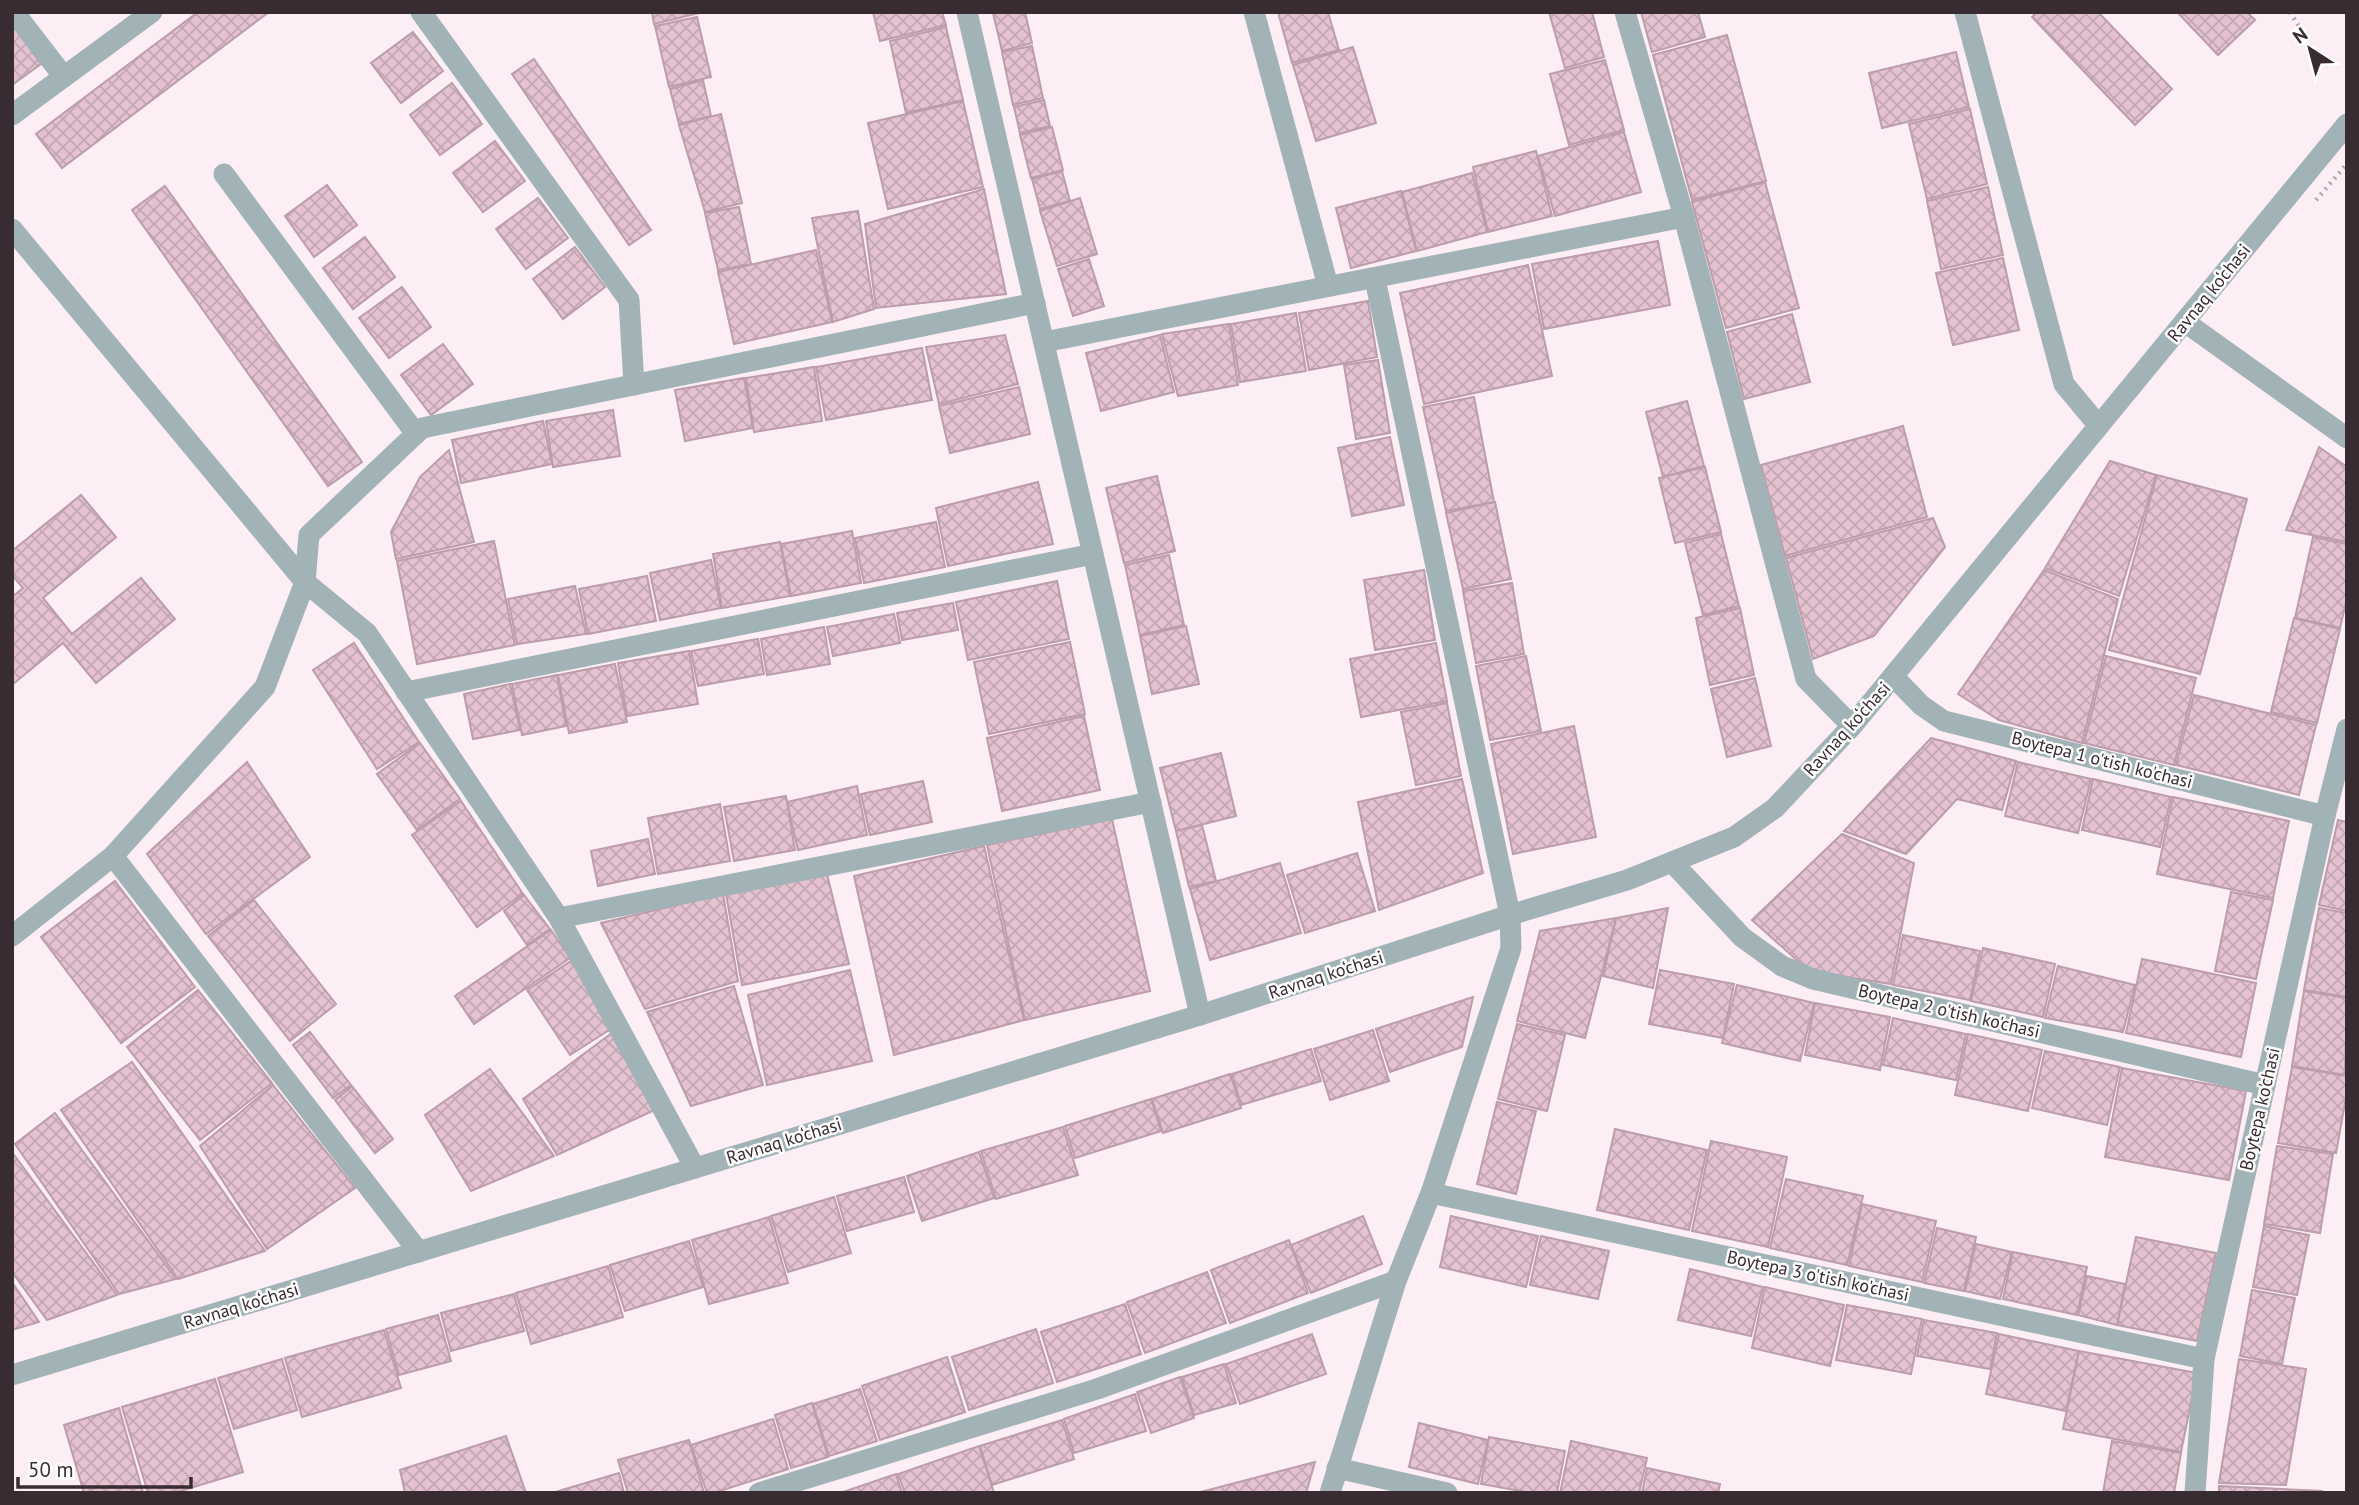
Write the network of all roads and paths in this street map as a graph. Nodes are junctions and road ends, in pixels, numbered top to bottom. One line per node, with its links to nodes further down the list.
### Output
1 (15, 12): 10 (street)
2 (152, 12): 10 (street)
3 (421, 12): 21 (street)
4 (967, 12): 18 (street)
5 (1254, 12): 17 (street)
6 (1626, 12): 14 (street)
7 (1965, 12): 22 (street)
8 (2290, 12): 9 (path)
9 (2300, 28)
10 (64, 77): 11 (street)
11 (12, 115)
12 (2347, 124): 19 (street, Ravnaq ko‘chasi)
13 (224, 174): 23 (street)
14 (1684, 217): 16 (street); 29 (street)
15 (12, 229): 26 (street)
16 (1376, 279): 17 (street); 35 (street)
17 (1328, 286): 20 (street)
18 (1035, 303): 20 (street); 21 (street)
19 (2185, 322): 22 (street, Ravnaq ko‘chasi); 24 (street)
20 (1044, 341): 25 (street)
21 (634, 385): 23 (street)
22 (2098, 425): 27 (street, Ravnaq ko‘chasi)
23 (416, 434): 26 (street)
24 (2347, 438)
25 (1093, 554): 28 (street); 31 (street)
26 (305, 582): 28 (street); 33 (street)
27 (1894, 677): 29 (street, Ravnaq ko‘chasi); 32 (street, Boytepa 1 o'tish ko'chasi)
28 (406, 692): 36 (street)
29 (1852, 726): 34 (street, Ravnaq ko‘chasi)
30 (2347, 729): 32 (street, Boytepa ko'chasi)
31 (1151, 802): 36 (street); 38 (street)
32 (2325, 816): 39 (street, Boytepa ko'chasi)
33 (113, 856): 37 (street); 42 (street)
34 (1672, 862): 35 (street, Ravnaq ko‘chasi); 39 (street, Boytepa 2 o'tish ko'chasi)
35 (1510, 915): 38 (street, Ravnaq ko‘chasi); 41 (street)
36 (559, 918): 40 (street)
37 (12, 936)
38 (1200, 1015): 40 (street, Ravnaq ko‘chasi)
39 (2265, 1085): 44 (street, Boytepa ko'chasi)
40 (695, 1168): 42 (street, Ravnaq ko‘chasi)
41 (1431, 1193): 43 (street); 44 (street, Boytepa 3 o'tish ko'chasi)
42 (419, 1252): 45 (street, Ravnaq ko‘chasi)
43 (1396, 1281): 46 (street); 47 (street)
44 (2204, 1359): 50 (street, Boytepa ko'chasi)
45 (12, 1375)
46 (1337, 1468): 48 (street); 49 (street)
47 (759, 1493)
48 (1330, 1493)
49 (1447, 1493)
50 (2195, 1493)

